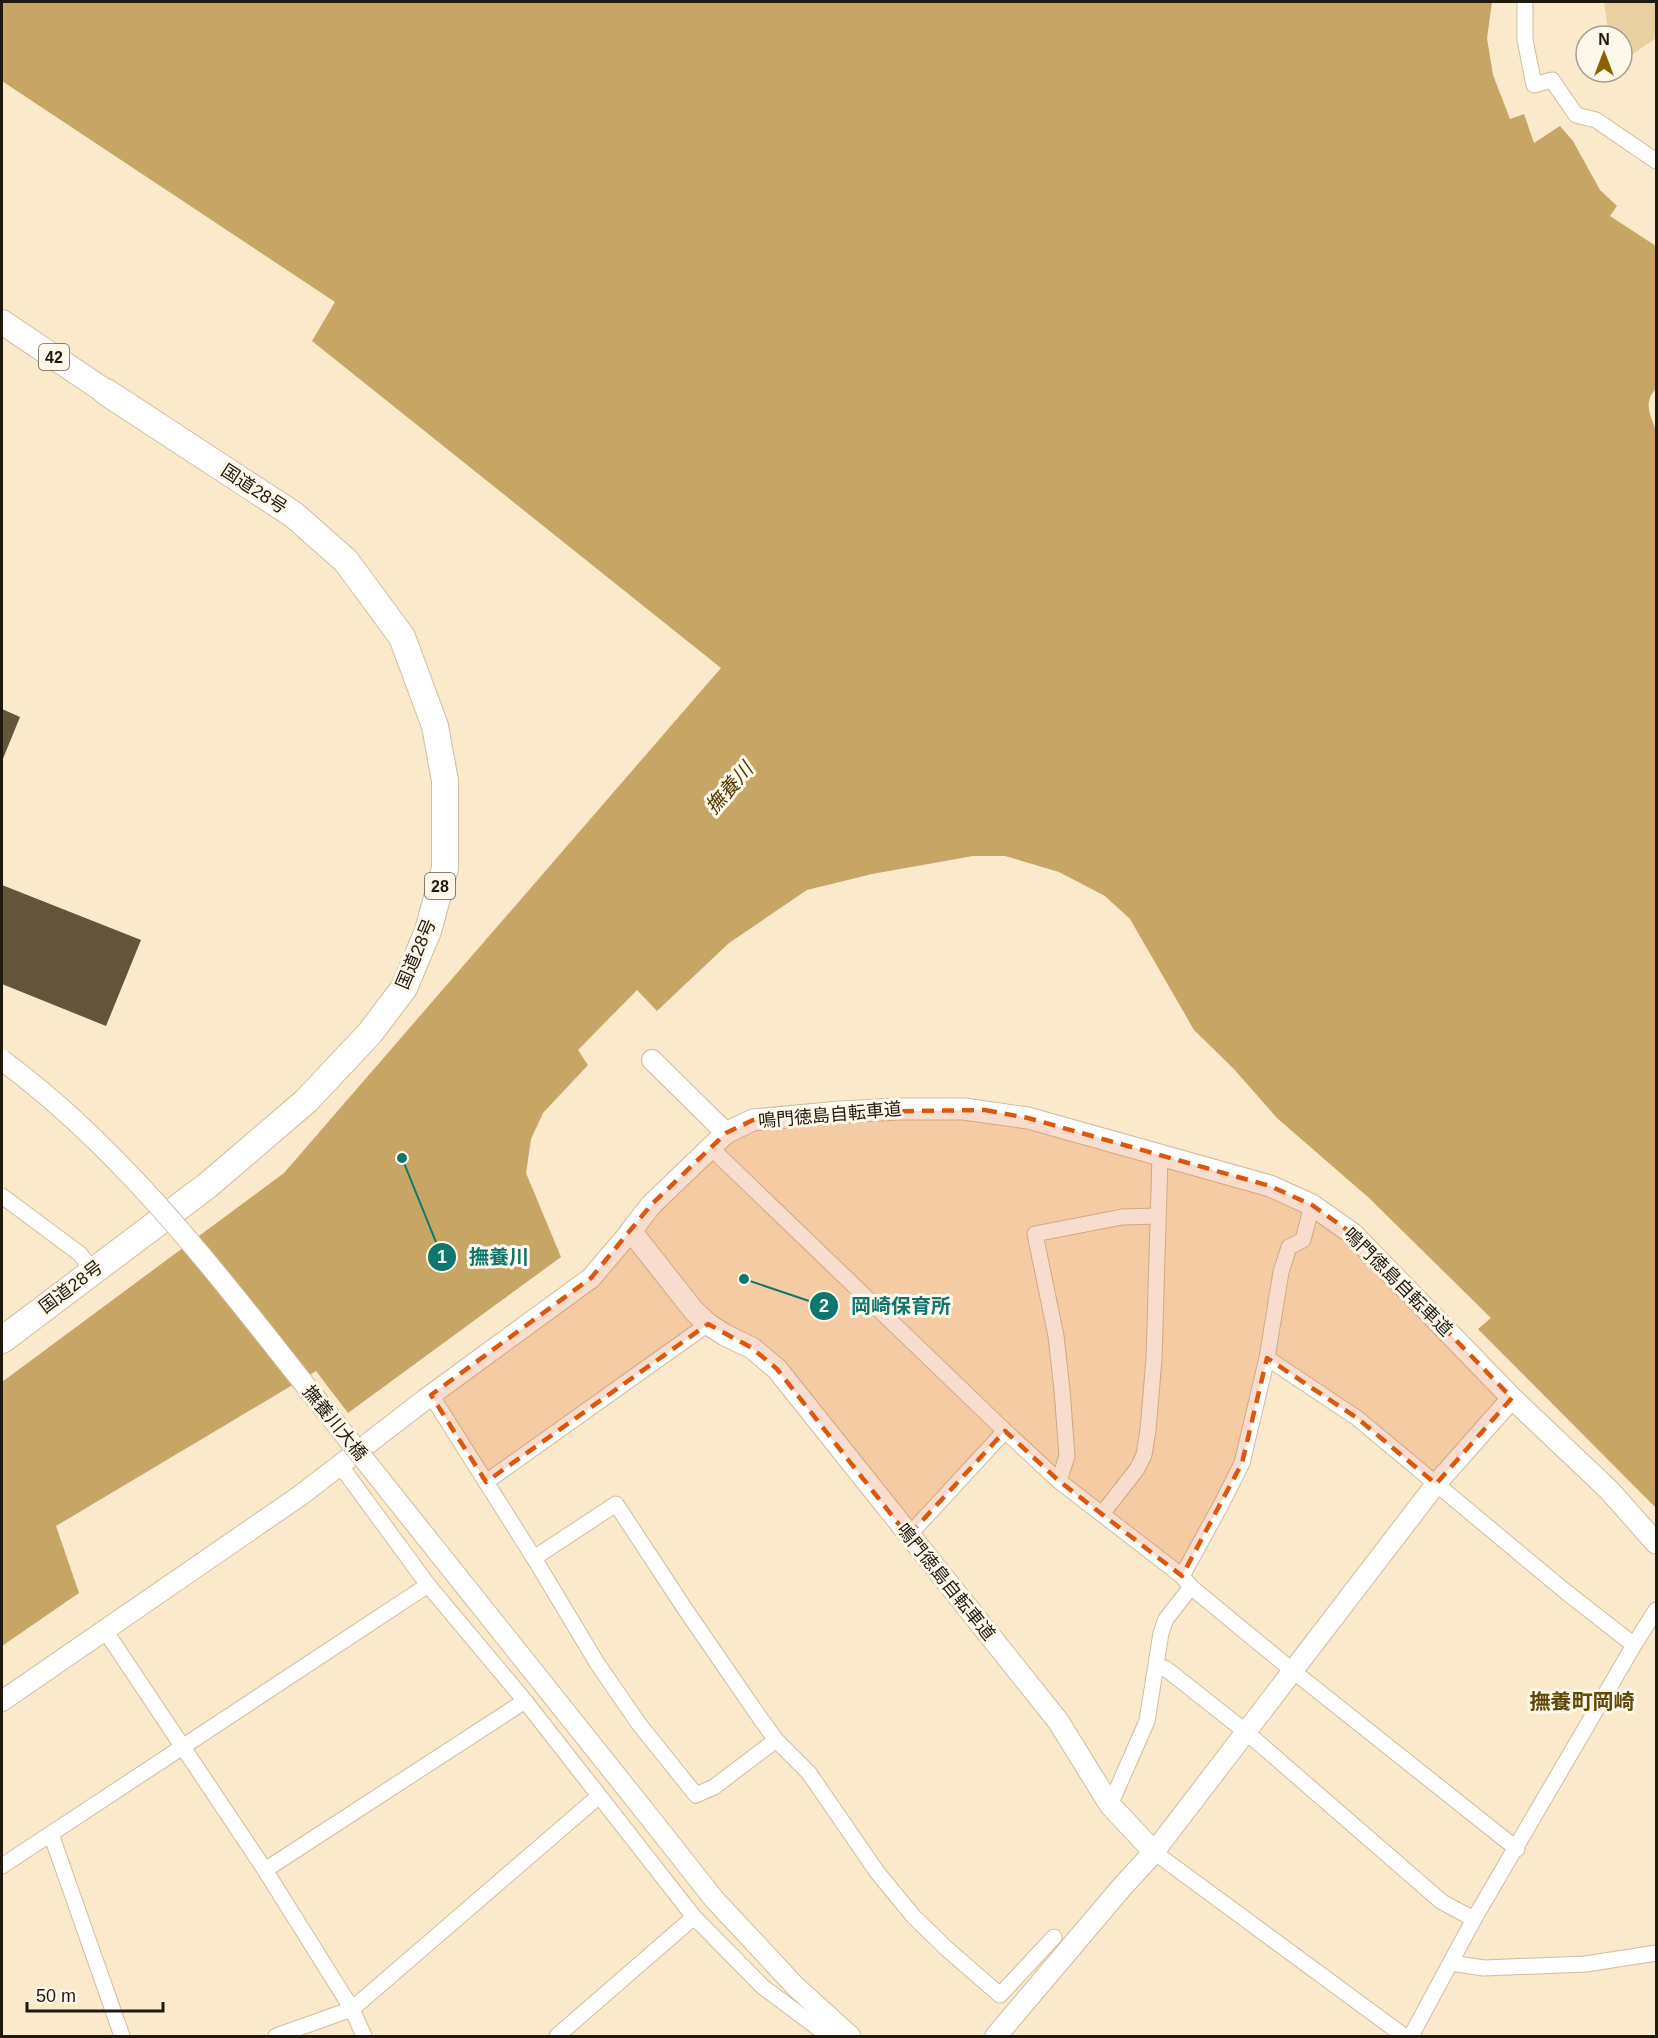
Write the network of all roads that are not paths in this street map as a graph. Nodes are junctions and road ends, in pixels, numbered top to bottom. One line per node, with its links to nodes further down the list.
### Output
1 (1524, 2): 2 (street)
2 (1656, 161)
3 (2, 322): 4 (main road, 42)
4 (106, 392): 13 (highway, 国道28号 / 28)
5 (2, 1060): 58 (street, 撫養川大橋, bridge)
6 (652, 1060): 7 (street)
7 (719, 1140): 8 (main road, 鳴門徳島自転車道); 12 (main road, 鳴門徳島自転車道); 19 (street)
8 (1160, 1156): 10 (main road, 鳴門徳島自転車道); 11 (street)
9 (2, 1196): 13 (street)
10 (1312, 1205): 16 (street); 18 (main road, 鳴門徳島自転車道)
11 (1158, 1216): 21 (street); 24 (street)
12 (631, 1231): 14 (main road, 鳴門徳島自転車道); 17 (street)
13 (92, 1270): 15 (highway, 国道28号 / 28)
14 (708, 1324): 22 (street); 25 (main road, 鳴門徳島自転車道)
15 (2, 1340)
16 (1267, 1358): 23 (street); 28 (street)
17 (431, 1395): 20 (street); 22 (street)
18 (1512, 1398): 23 (street); 26 (main road, 鳴門徳島自転車道)
19 (1005, 1431): 21 (street); 25 (street)
20 (340, 1465): 29 (street); 31 (street)
21 (1059, 1481): 24 (street)
22 (486, 1482): 27 (street)
23 (1436, 1484): 32 (street); 34 (street)
24 (1102, 1514): 28 (street)
25 (908, 1536): 41 (main road, 鳴門徳島自転車道)
26 (1656, 1543)
27 (534, 1558): 38 (street); 38 (street)
28 (1186, 1582): 33 (street); 34 (street)
29 (428, 1585): 36 (street); 39 (street)
30 (1656, 1610): 32 (street)
31 (104, 1629): 35 (street); 39 (street)
32 (1634, 1645): 43 (street)
33 (1156, 1669): 37 (street); 41 (street)
34 (1293, 1671): 37 (street); 43 (street)
35 (2, 1701)
36 (525, 1701): 40 (street); 46 (street)
37 (1246, 1732): 44 (street); 48 (street)
38 (776, 1740): 49 (street)
39 (183, 1746): 42 (street); 46 (street)
40 (599, 1796): 47 (street); 52 (street)
41 (1110, 1805): 44 (main road, 鳴門徳島自転車道)
42 (51, 1834): 45 (street); 53 (street)
43 (1517, 1849): 48 (street)
44 (1154, 1852): 59 (main road); 60 (street)
45 (2, 1866)
46 (265, 1870): 52 (street)
47 (694, 1917): 56 (street); 57 (street)
48 (1474, 1920): 51 (street)
49 (1054, 1937)
50 (1656, 1953): 51 (street)
51 (1451, 1963): 61 (street)
52 (352, 2009): 54 (street); 55 (street)
53 (122, 2037)
54 (276, 2037)
55 (364, 2037)
56 (557, 2037)
57 (835, 2037)
58 (850, 2037)
59 (996, 2037)
60 (1404, 2037)
61 (1411, 2037)

